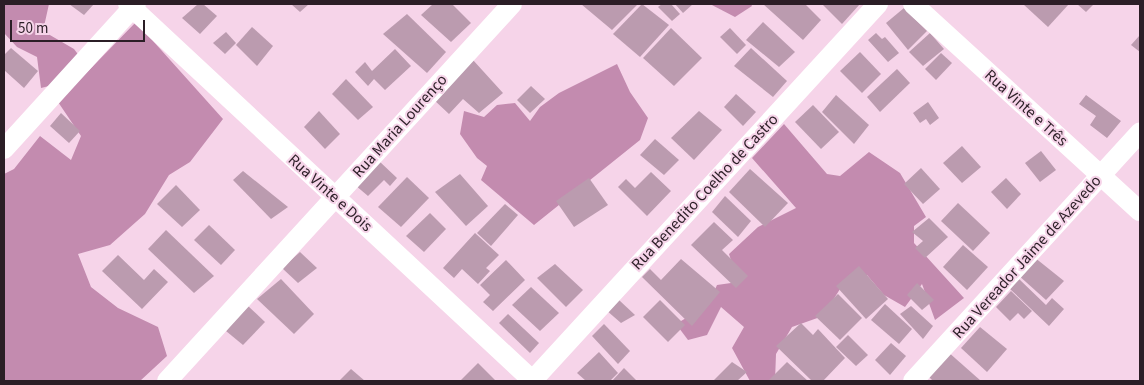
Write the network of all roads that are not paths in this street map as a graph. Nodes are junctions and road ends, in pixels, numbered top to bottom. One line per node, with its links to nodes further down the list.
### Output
1 (512, 4): 8 (street, Rua Maria Lourenço)
2 (878, 4): 11 (street, Rua Benedito Coelho de Castro)
3 (913, 4): 7 (street, Rua Vinte e Três)
4 (132, 5): 6 (street); 8 (street, Rua Vinte e Dois)
5 (1140, 132): 7 (street, Rua Vereador Jaime de Azevedo)
6 (4, 149)
7 (1101, 176): 9 (street, Rua Vinte e Três); 12 (street, Rua Vereador Jaime de Azevedo)
8 (334, 198): 10 (street, Rua Maria Lourenço); 11 (street, Rua Vinte e Dois)
9 (1140, 211)
10 (167, 381)
11 (532, 381)
12 (913, 381)

